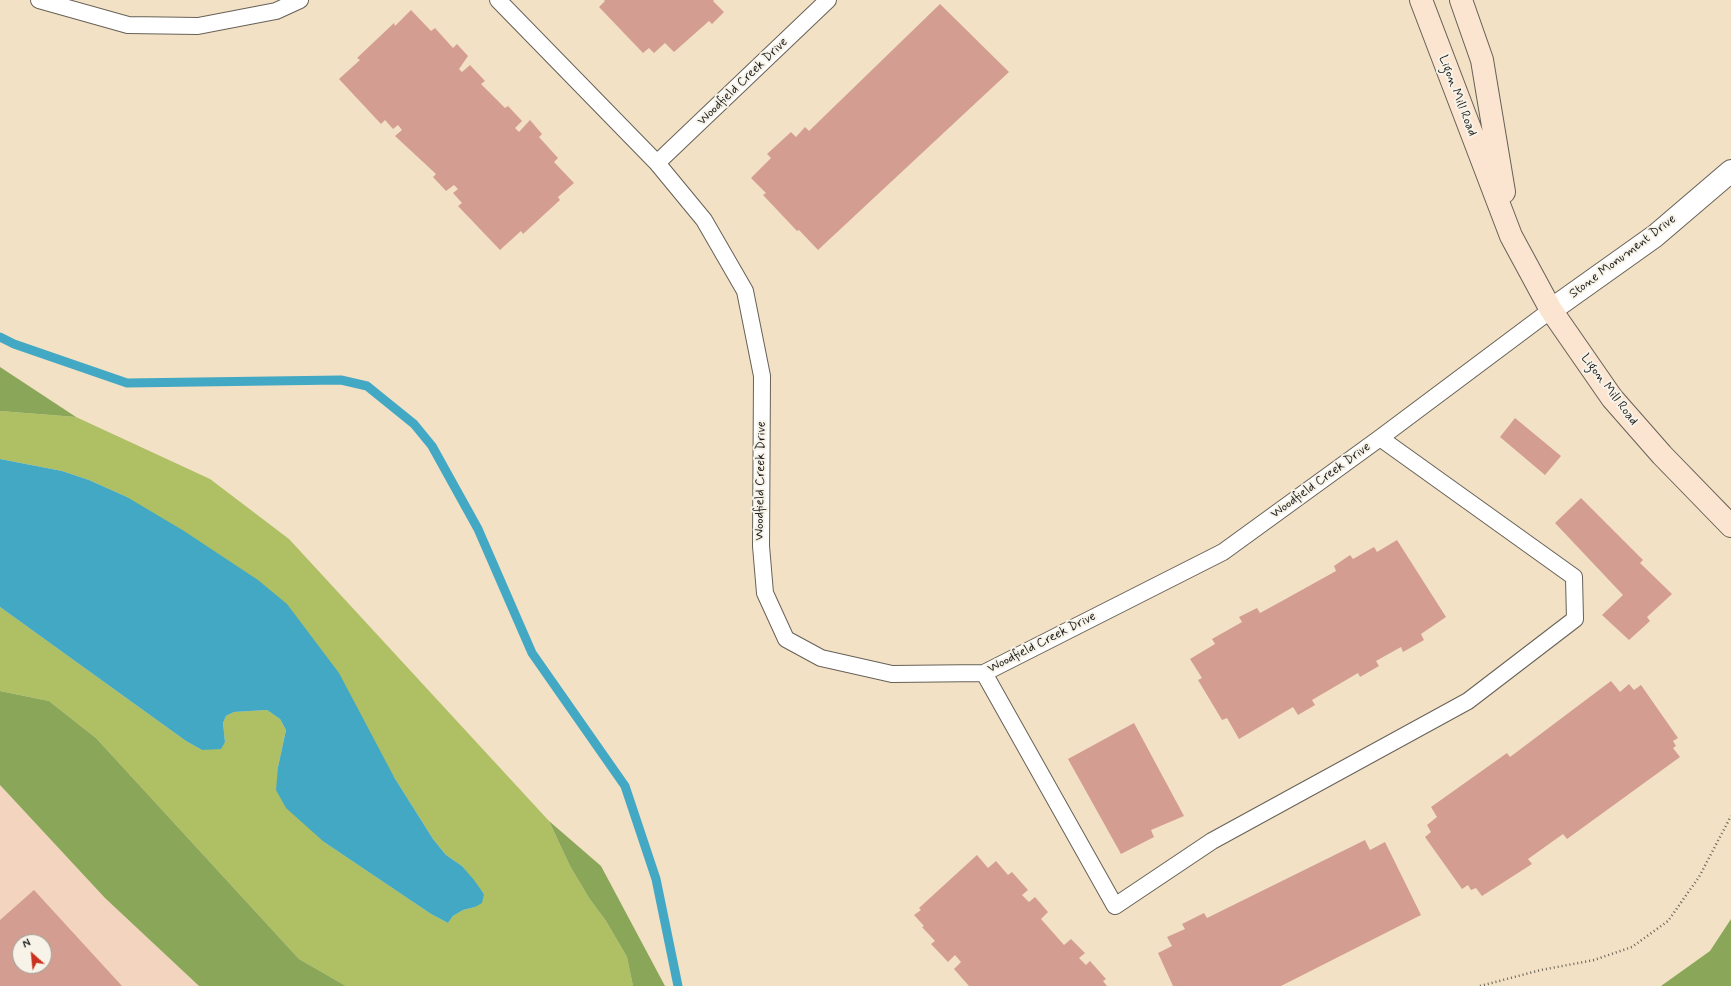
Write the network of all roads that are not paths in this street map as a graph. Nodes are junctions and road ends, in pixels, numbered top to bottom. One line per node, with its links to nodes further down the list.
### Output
1 (38, 0): 2 (lane)
2 (300, 0)
3 (498, 0): 7 (lane, Woodfield Creek Drive)
4 (828, 0): 7 (lane, Woodfield Creek Drive)
5 (1421, 0): 9 (main road, Ligon Mill Road)
6 (1461, 0): 9 (main road, Ligon Mill Road)
7 (657, 164): 13 (lane, Woodfield Creek Drive)
8 (1731, 171): 10 (street, Stone Monument Drive)
9 (1511, 236): 10 (main road, Ligon Mill Road)
10 (1551, 310): 11 (lane, Woodfield Creek Drive); 12 (main road, Ligon Mill Road)
11 (1380, 438): 13 (lane, Woodfield Creek Drive); 13 (lane)
12 (1731, 526)
13 (984, 673)

